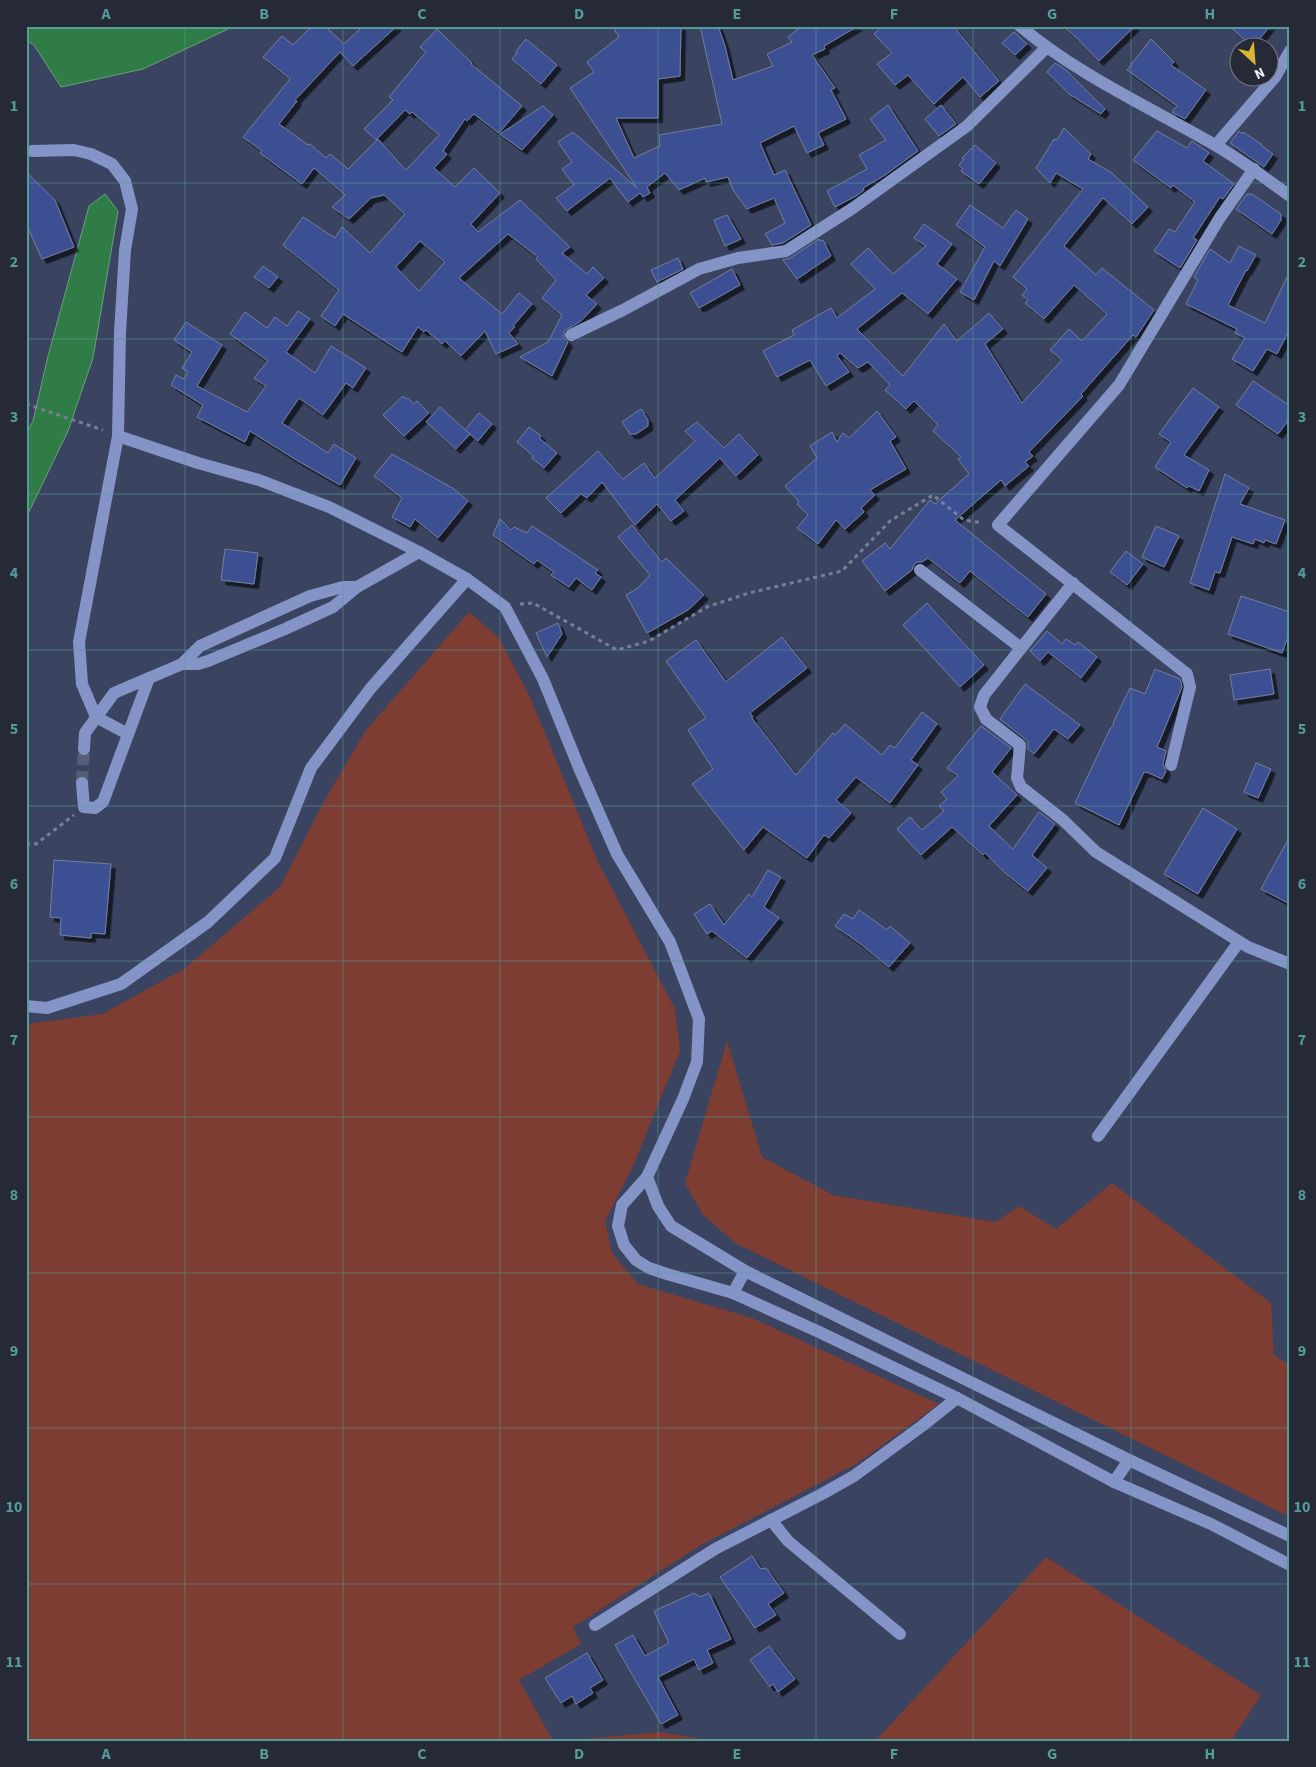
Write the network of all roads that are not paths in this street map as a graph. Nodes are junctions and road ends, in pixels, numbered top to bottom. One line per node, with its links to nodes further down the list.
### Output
1 (1020, 26): 2 (street)
2 (1046, 48): 4 (street); 8 (street)
3 (1290, 51): 4 (street)
4 (1216, 145): 6 (street)
5 (32, 151): 9 (street)
6 (1254, 169): 7 (street); 13 (street)
7 (1290, 196)
8 (570, 335)
9 (118, 436): 10 (street); 18 (street)
10 (419, 552): 12 (street); 14 (street)
11 (920, 570): 15 (street)
12 (467, 580): 25 (street); 27 (street)
13 (1073, 583): 15 (street); 21 (street)
14 (357, 587): 16 (street); 16 (street)
15 (1022, 648): 23 (street)
16 (182, 664): 17 (street)
17 (149, 678): 18 (street); 19 (street)
18 (96, 717): 19 (street); 20 (street)
19 (128, 734): 22 (street)
20 (84, 749)
21 (1171, 765)
22 (82, 783)
23 (1239, 942): 24 (street); 26 (street)
24 (1290, 964)
25 (26, 1006)
26 (1098, 1136)
27 (647, 1177): 28 (street); 29 (street)
28 (745, 1271): 29 (street); 31 (street)
29 (733, 1293): 30 (street)
30 (957, 1398): 32 (street); 34 (street)
31 (1129, 1460): 32 (street); 33 (street)
32 (1114, 1482): 35 (street)
33 (1224, 1505): 35 (street); 36 (street)
34 (771, 1520): 38 (street); 39 (street)
35 (1211, 1524): 37 (street)
36 (1290, 1536)
37 (1290, 1565)
38 (595, 1625)
39 (900, 1634)

